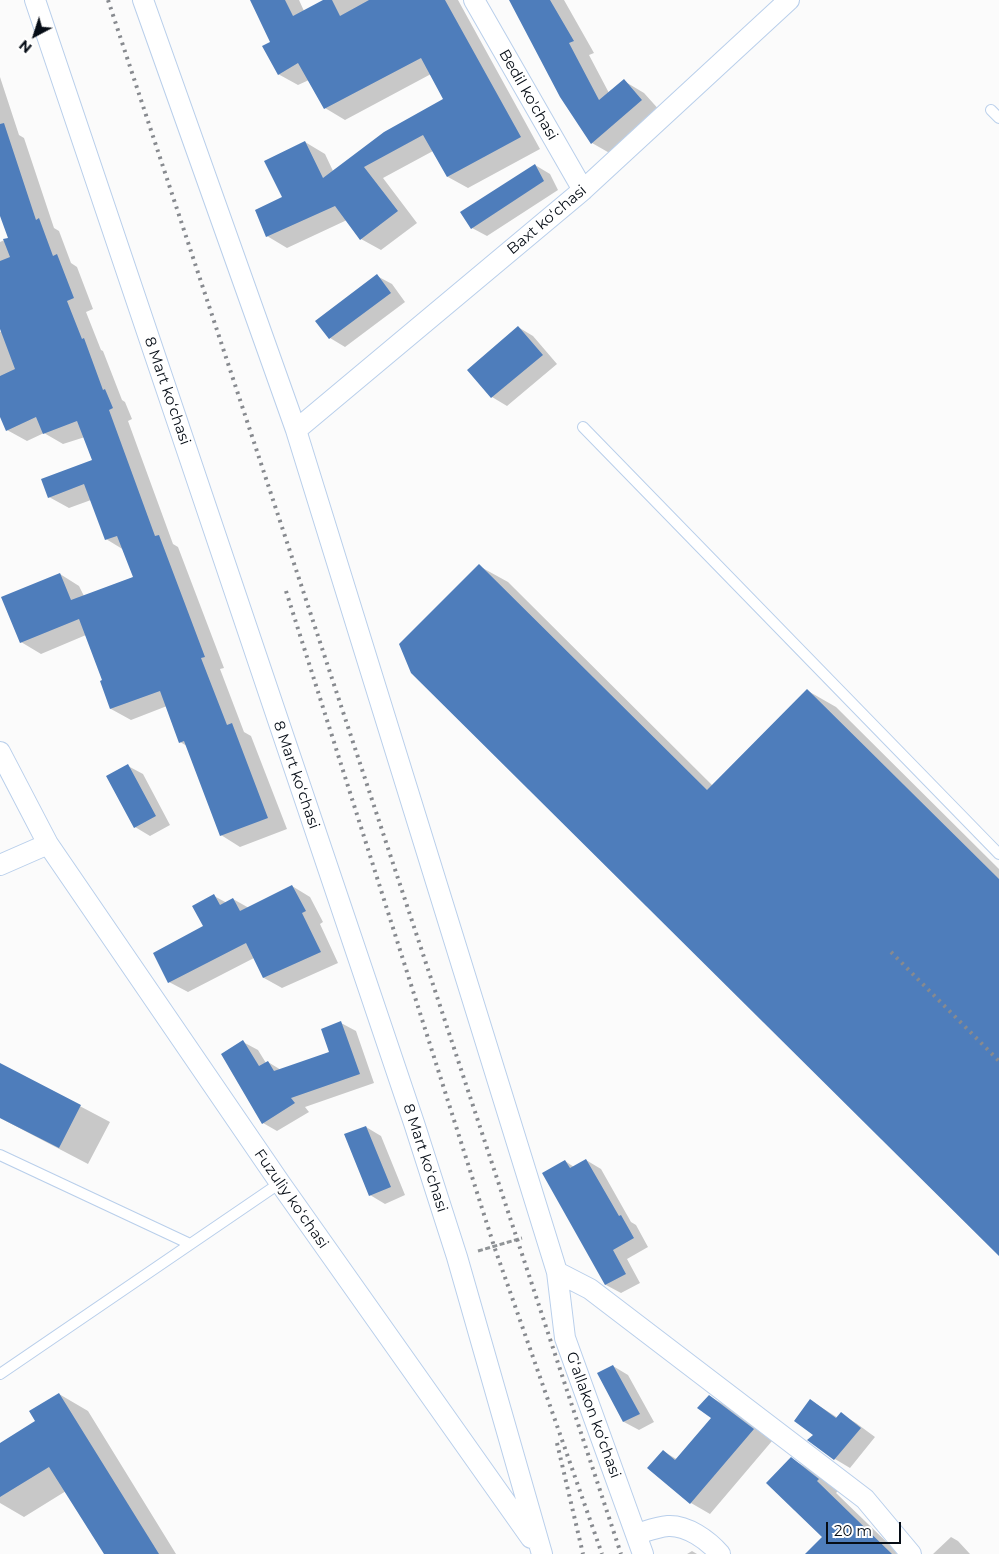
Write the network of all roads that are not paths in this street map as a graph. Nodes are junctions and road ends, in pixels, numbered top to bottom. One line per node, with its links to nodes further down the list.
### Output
1 (35, 0): 20 (street, 8 Mart koʻchasi)
2 (143, 0): 9 (street, Gʻallakon koʻchasi)
3 (474, 0): 7 (street, Bedil ko'chasi)
4 (789, 0): 7 (street, Baxt koʻchasi)
5 (991, 110): 6 (lane)
6 (999, 118)
7 (582, 190): 9 (street, Baxt koʻchasi)
8 (583, 427): 12 (lane)
9 (296, 430): 17 (street, Gʻallakon koʻchasi)
10 (0, 752): 11 (street, Fuzuliy koʻchasi)
11 (48, 844): 13 (street); 15 (street, Fuzuliy koʻchasi)
12 (999, 854)
13 (1, 863)
14 (0, 1155): 16 (lane)
15 (280, 1183): 16 (lane); 20 (street, Fuzuliy koʻchasi)
16 (190, 1244): 18 (lane)
17 (557, 1272): 19 (street, Gʻallakon koʻchasi); 23 (street)
18 (0, 1374)
19 (637, 1534): 21 (street, Gʻallakon koʻchasi); 22 (street)
20 (541, 1552)
21 (643, 1554)
22 (720, 1554)
23 (911, 1554)

